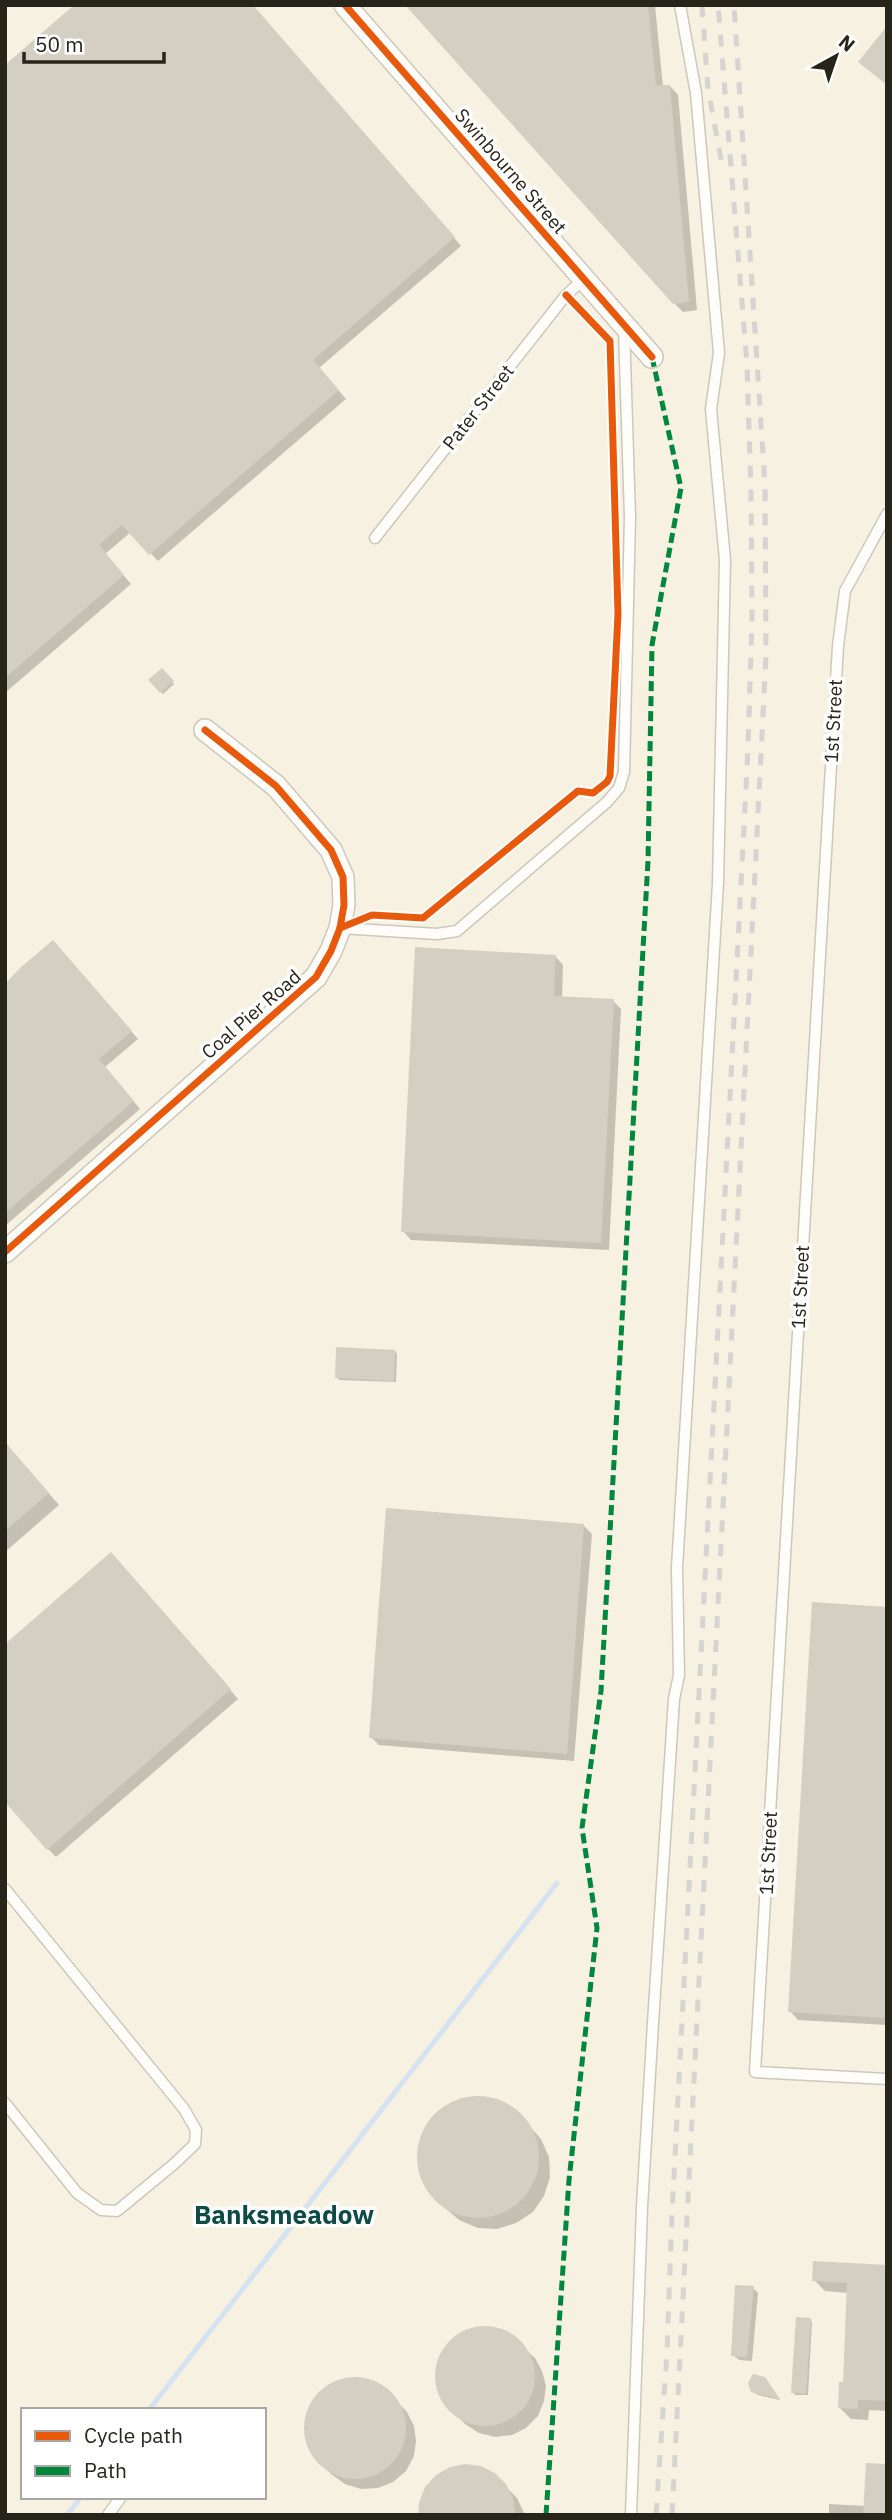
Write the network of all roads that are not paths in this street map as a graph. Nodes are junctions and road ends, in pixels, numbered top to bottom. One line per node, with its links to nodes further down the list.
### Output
1 (345, 5): 3 (street, Swinbourne Street)
2 (680, 5): 16 (lane)
3 (584, 279): 4 (street, Swinbourne Street); 7 (lane, Pater Street)
4 (624, 325): 5 (street, Swinbourne Street); 9 (lane)
5 (652, 357)
6 (887, 514): 12 (lane, 1st Street)
7 (375, 538)
8 (205, 730): 9 (street, Coal Pier Road)
9 (340, 928): 10 (street, Coal Pier Road)
10 (5, 1252)
11 (5, 1889): 13 (lane)
12 (887, 2079)
13 (5, 2103)
14 (120, 2499): 15 (lane)
15 (108, 2515)
16 (631, 2515)

